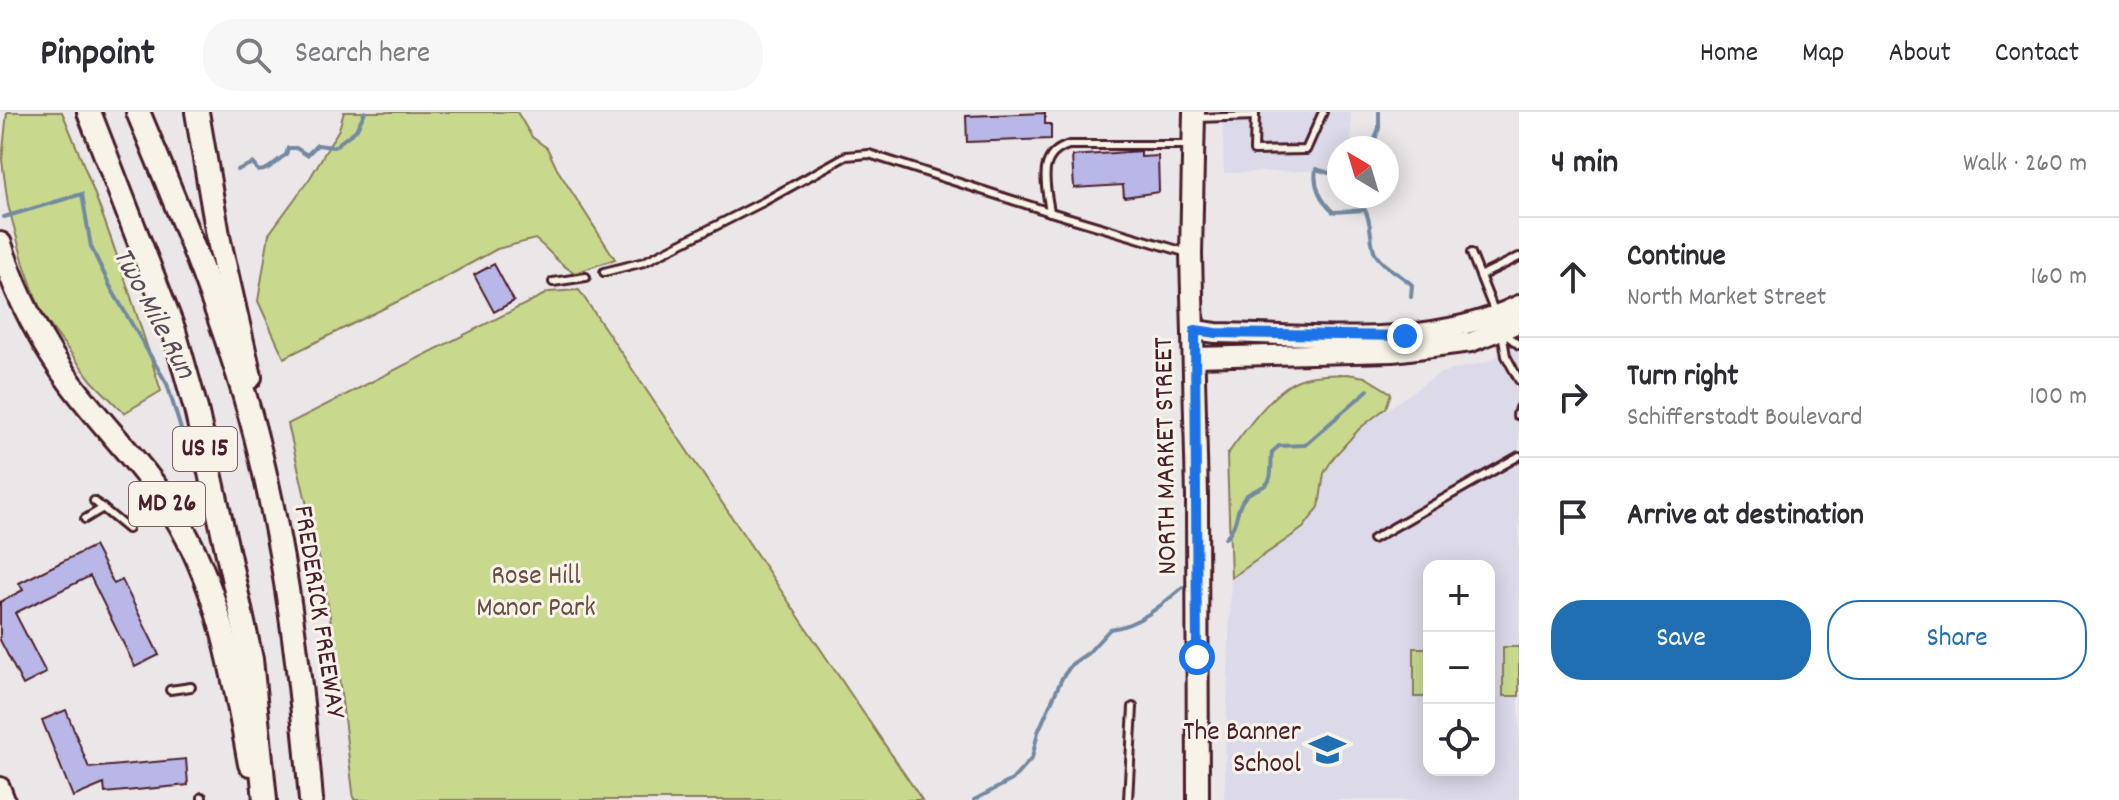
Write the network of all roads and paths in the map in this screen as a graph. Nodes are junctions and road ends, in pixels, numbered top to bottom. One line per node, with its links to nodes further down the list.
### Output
1 (89, 112): 37 (highway, US 15)
2 (138, 112): 24 (highway, US 15)
3 (197, 112): 24 (highway)
4 (1323, 112): 5 (lane)
5 (1255, 114): 6 (lane)
6 (1194, 115): 7 (main road, NORTH MARKET STREET)
7 (1193, 145): 8 (lane); 11 (main road, NORTH MARKET STREET)
8 (1050, 212): 11 (lane); 13 (lane)
9 (0, 244): 36 (highway, MD 26)
10 (1471, 253): 14 (lane)
11 (1191, 254): 20 (main road, NORTH MARKET STREET)
12 (1519, 257): 14 (lane)
13 (604, 272)
14 (1480, 276): 19 (lane)
15 (586, 277): 16 (lane)
16 (553, 282)
17 (1519, 305): 19 (main road)
18 (1519, 323): 19 (main road)
19 (1498, 324): 20 (main road); 21 (lane); 22 (main road); 23 (lane)
20 (1195, 330): 22 (main road, NORTH MARKET STREET)
21 (1519, 345)
22 (1195, 357): 40 (main road, NORTH MARKET STREET)
23 (1519, 380)
24 (255, 434): 38 (highway, FREDERICK FREEWAY / US 15)
25 (1519, 456): 30 (lane)
26 (94, 501): 27 (lane)
27 (103, 508): 28 (lane); 29 (lane)
28 (85, 519)
29 (128, 529)
30 (1373, 539)
31 (191, 687): 32 (lane)
32 (170, 690)
33 (1133, 707): 39 (lane)
34 (0, 787): 35 (main road)
35 (5, 800)
36 (257, 800)
37 (265, 800)
38 (311, 800)
39 (1128, 800)
40 (1198, 800)

